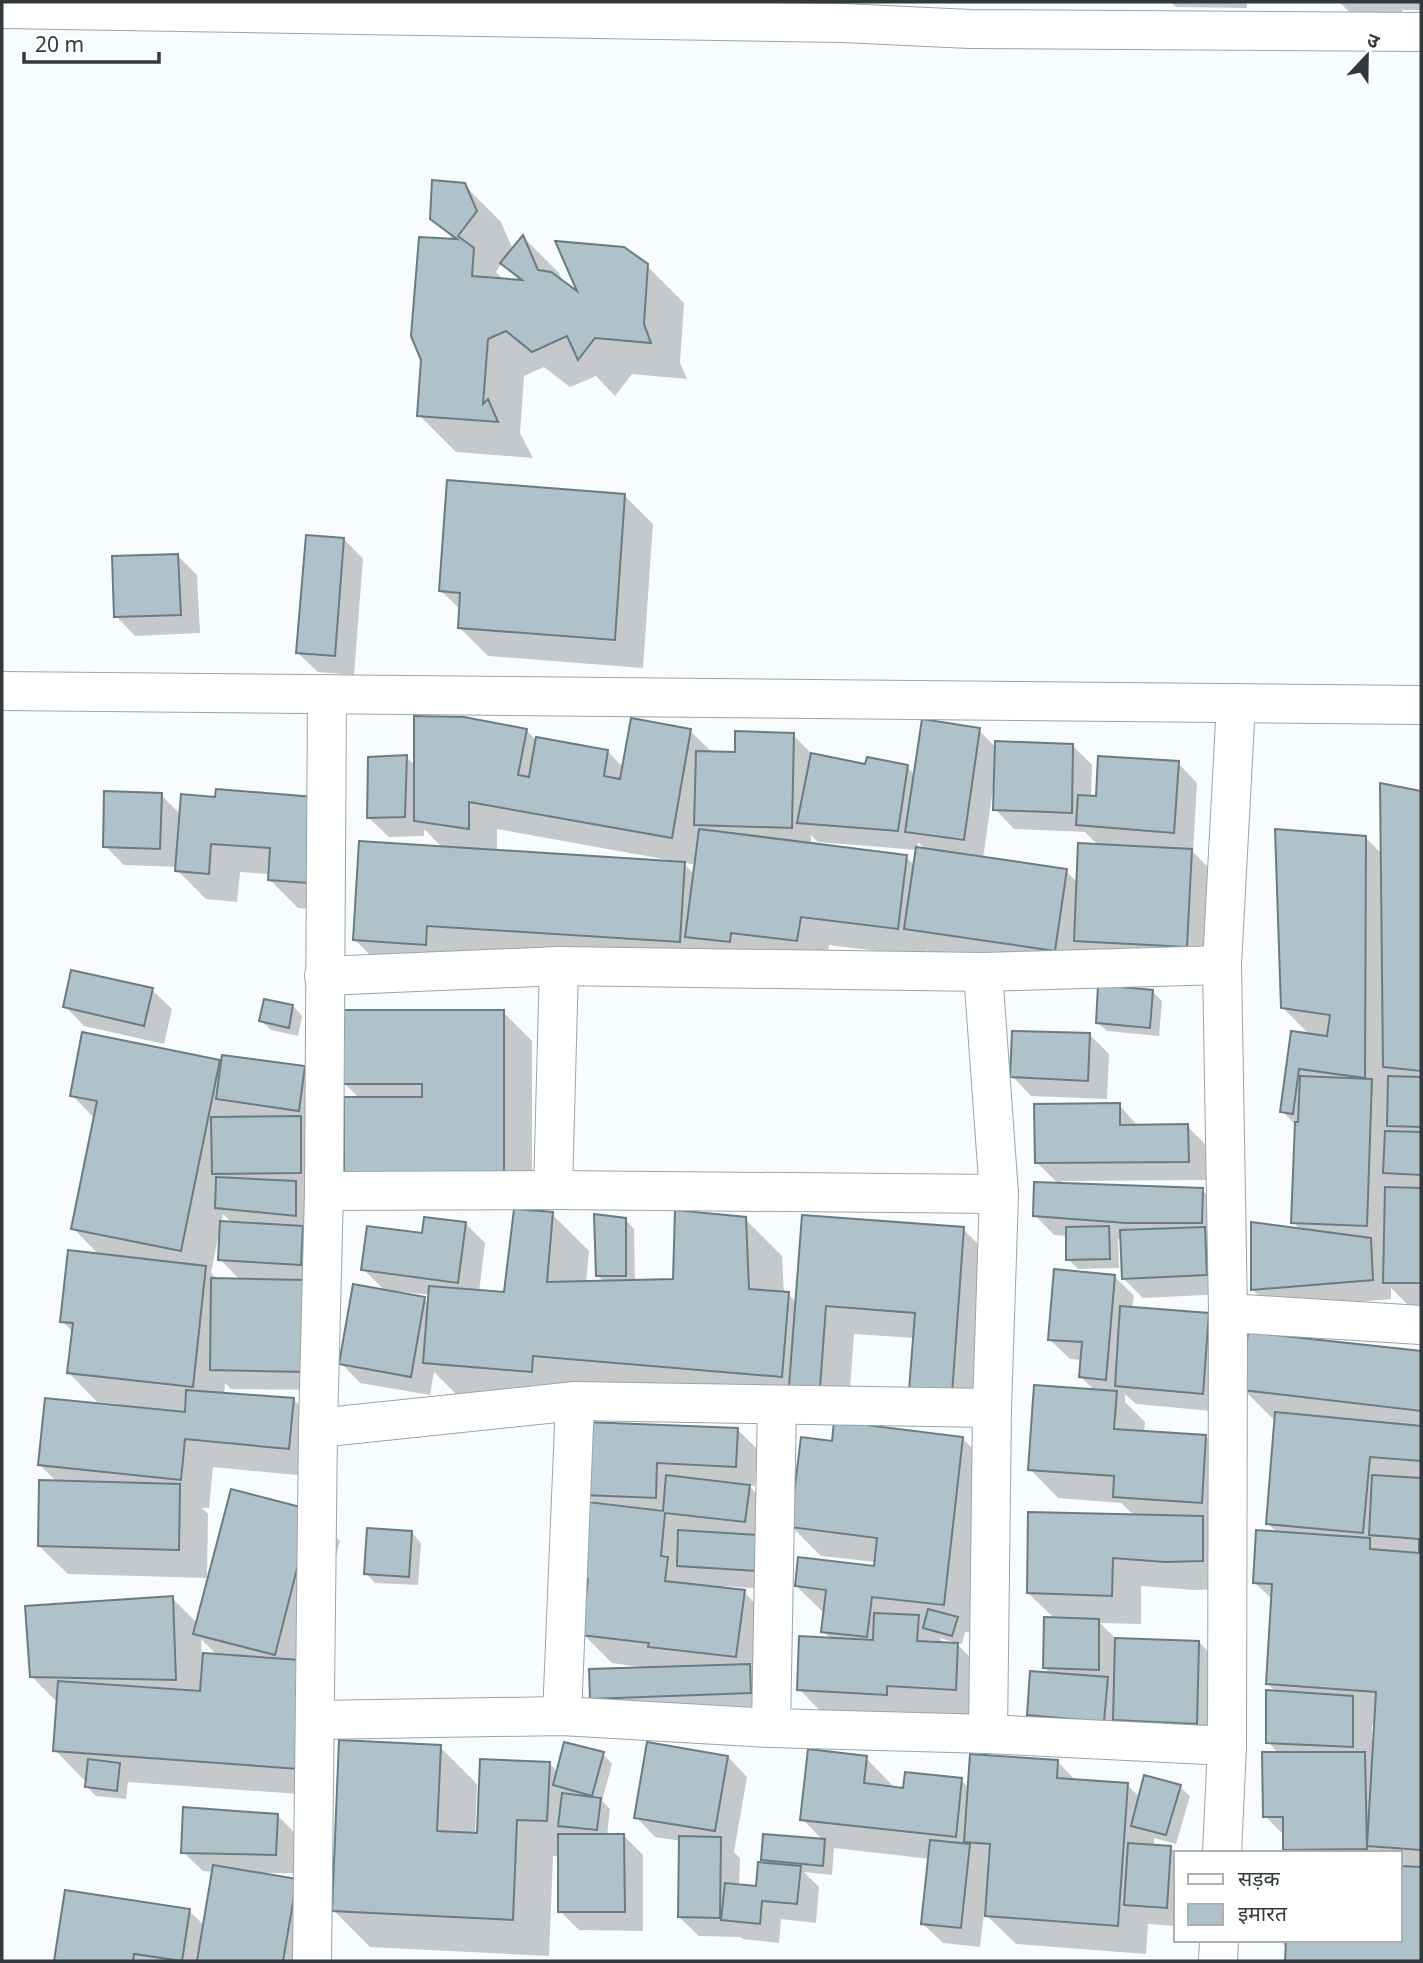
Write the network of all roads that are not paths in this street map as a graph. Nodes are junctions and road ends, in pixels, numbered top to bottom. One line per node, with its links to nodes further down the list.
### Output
1 (298, 8): 2 (street); 3 (street)
2 (2, 9)
3 (466, 9): 4 (street)
4 (622, 10): 5 (street)
5 (843, 12): 6 (street)
6 (1421, 32)
7 (2, 691): 8 (street)
8 (327, 694): 9 (street); 14 (street)
9 (1236, 704): 10 (street); 11 (street)
10 (1421, 705)
11 (1222, 965): 13 (street); 18 (street)
12 (559, 966): 13 (street); 14 (street); 15 (street)
13 (983, 971): 17 (street)
14 (324, 976): 16 (street)
15 (553, 1190): 16 (street); 17 (street)
16 (324, 1191): 23 (street)
17 (999, 1194): 22 (street)
18 (1228, 1312): 19 (street); 28 (street)
19 (1421, 1325)
20 (575, 1401): 21 (street); 23 (street); 24 (street)
21 (777, 1405): 22 (street); 26 (street)
22 (992, 1408): 27 (street)
23 (318, 1427): 25 (street)
24 (562, 1716): 25 (street); 26 (street)
25 (316, 1720): 31 (street)
26 (771, 1728): 27 (street)
27 (988, 1734): 28 (street)
28 (1227, 1746): 29 (street)
29 (1222, 1851)
30 (1219, 1942): 32 (street)
31 (312, 1961)
32 (1218, 1961)

